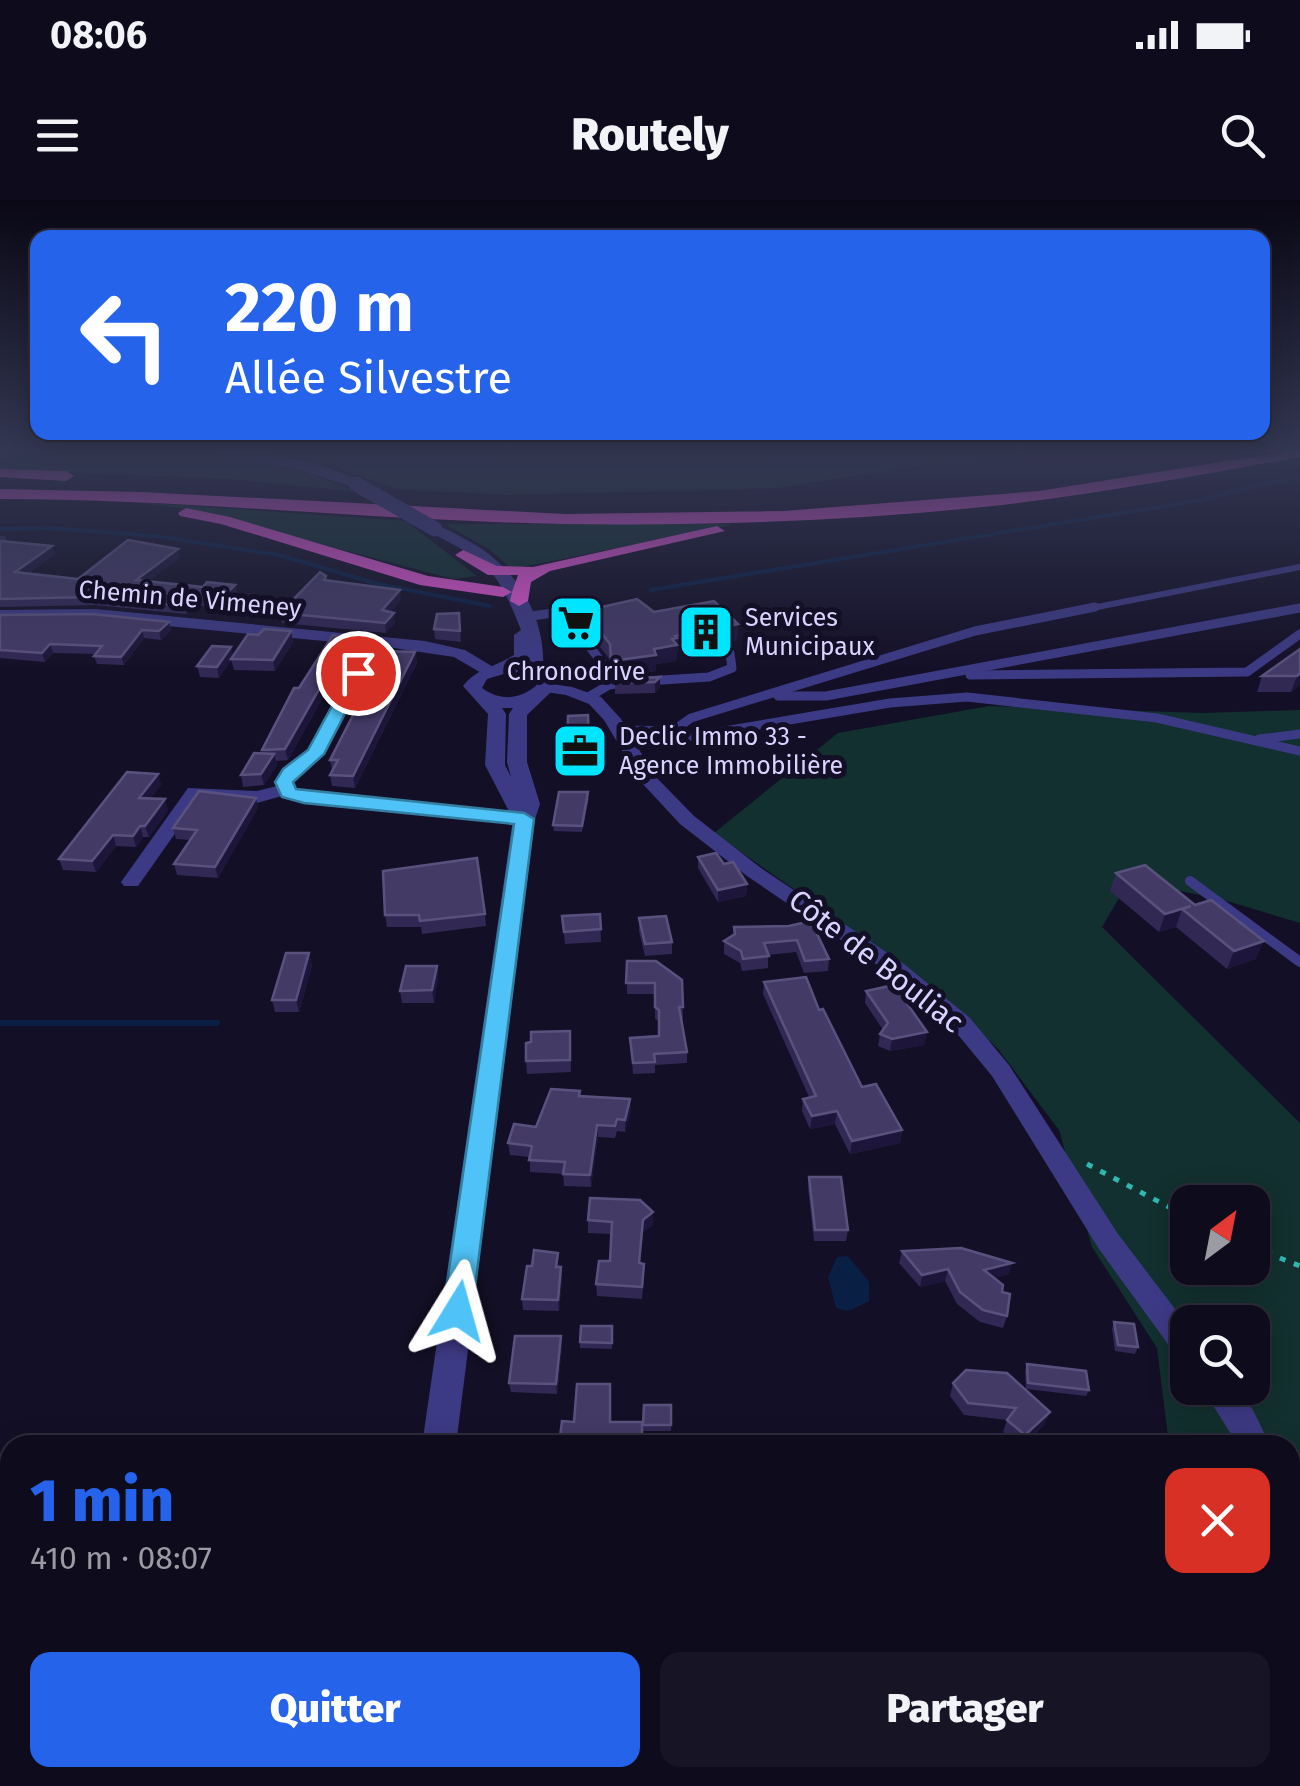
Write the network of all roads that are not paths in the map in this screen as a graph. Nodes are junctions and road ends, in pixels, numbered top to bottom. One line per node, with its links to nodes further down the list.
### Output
1 (240, 525): 9 (highway)
2 (429, 525): 4 (street, bridge)
3 (763, 525): 6 (highway)
4 (436, 529): 5 (street); 8 (street)
5 (463, 555): 8 (highway); 9 (street)
6 (545, 567): 8 (highway); 11 (highway)
7 (1300, 567): 20 (lane)
8 (504, 572): 11 (street)
9 (503, 592): 16 (street)
10 (1300, 608): 17 (lane)
11 (522, 609): 18 (street); 18 (lane)
12 (0, 616): 14 (street, Chemin de Vimeney)
13 (1300, 634): 17 (lane)
14 (375, 641): 16 (street, Chemin de Vimeney); 29 (street)
15 (730, 653): 19 (lane)
16 (498, 670): 18 (street); 21 (street)
17 (926, 676): 20 (lane)
18 (538, 683): 19 (street); 21 (street); 28 (street)
19 (590, 696): 25 (street, Côte de Bouliac)
20 (764, 696): 22 (lane)
21 (486, 700): 28 (street)
22 (674, 730): 24 (lane); 25 (lane)
23 (1300, 734): 26 (lane)
24 (708, 736): 25 (lane); 26 (lane)
25 (624, 738): 34 (street, Côte de Bouliac)
26 (1250, 740): 27 (lane)
27 (1300, 751)
28 (512, 781): 30 (street)
29 (286, 789): 30 (street); 32 (street)
30 (524, 819): 36 (street)
31 (1190, 881): 33 (lane)
32 (130, 882)
33 (1300, 962)
34 (1170, 1324)
35 (1230, 1405): 37 (street)
36 (440, 1435)
37 (1249, 1435)

